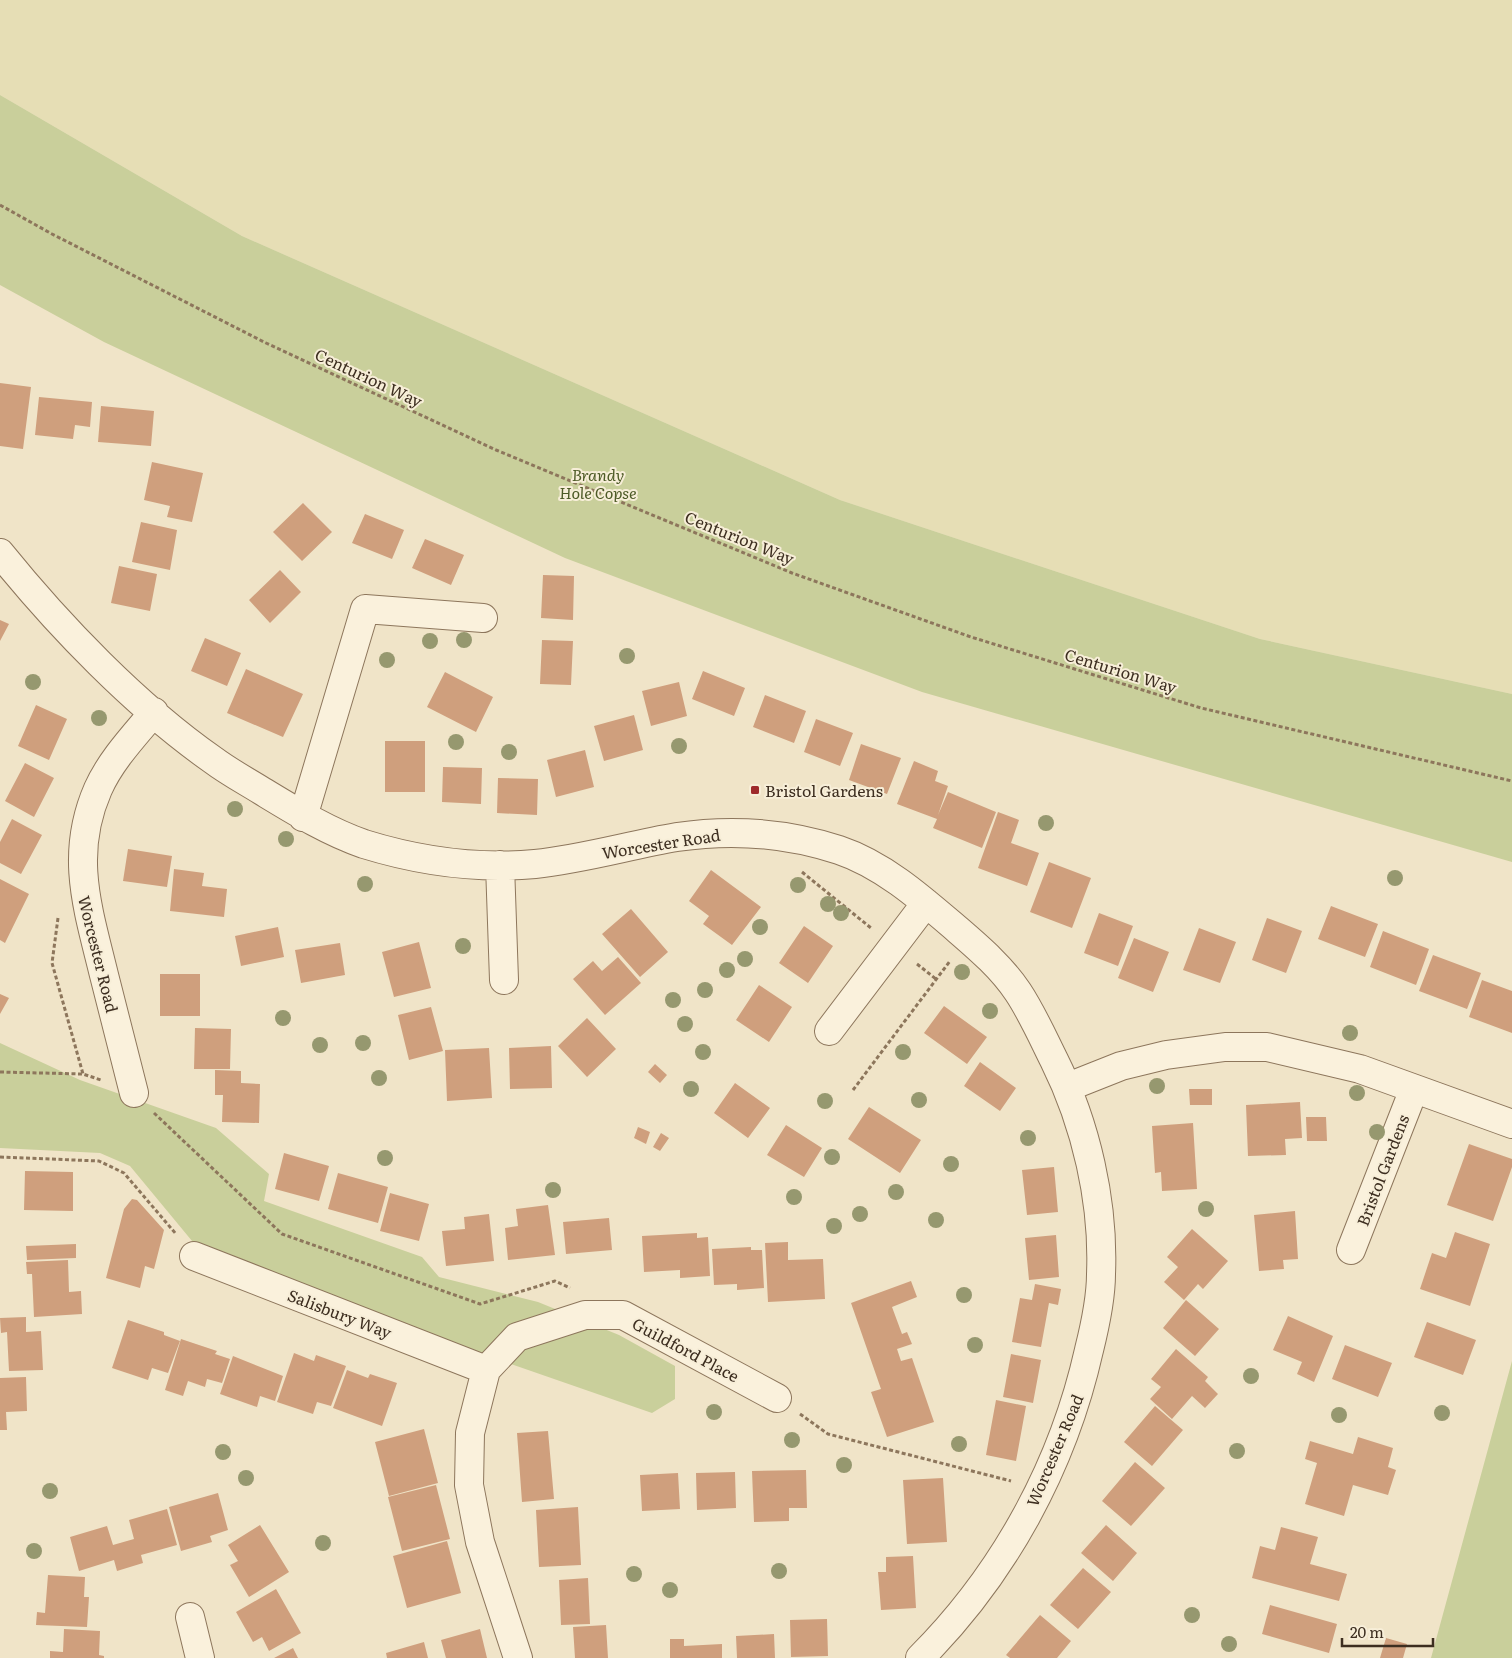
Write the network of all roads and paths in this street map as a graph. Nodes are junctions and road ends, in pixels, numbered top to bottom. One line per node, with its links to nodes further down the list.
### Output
1 (0, 205): 5 (path, Centurion Way)
2 (0, 553): 4 (street, Worcester Road)
3 (483, 618): 6 (street)
4 (154, 712): 6 (street, Worcester Road); 19 (street, Worcester Road)
5 (1512, 781)
6 (303, 817): 8 (street, Worcester Road)
7 (786, 837): 8 (street, Worcester Road); 9 (street, Worcester Road); 11 (path)
8 (500, 866): 13 (street)
9 (926, 902): 10 (street, Worcester Road); 11 (street)
10 (967, 938): 12 (path); 16 (street, Worcester Road)
11 (893, 946): 12 (path); 14 (street)
12 (936, 979): 18 (path)
13 (504, 980)
14 (829, 1031)
15 (0, 1072): 19 (path)
16 (1068, 1087): 17 (street); 27 (street, Worcester Road)
17 (1414, 1089): 20 (street); 22 (street, Bristol Gardens)
18 (853, 1090)
19 (134, 1093): 24 (path)
20 (1512, 1124)
21 (0, 1156): 23 (path)
22 (1351, 1250)
23 (194, 1256): 25 (street, Salisbury Way)
24 (572, 1290)
25 (486, 1370): 26 (street, Guildford Place); 30 (street, Guildford Place)
26 (777, 1398): 27 (path)
27 (1040, 1488): 31 (street, Worcester Road)
28 (190, 1617): 29 (street)
29 (200, 1658)
30 (518, 1658)
31 (920, 1658)

